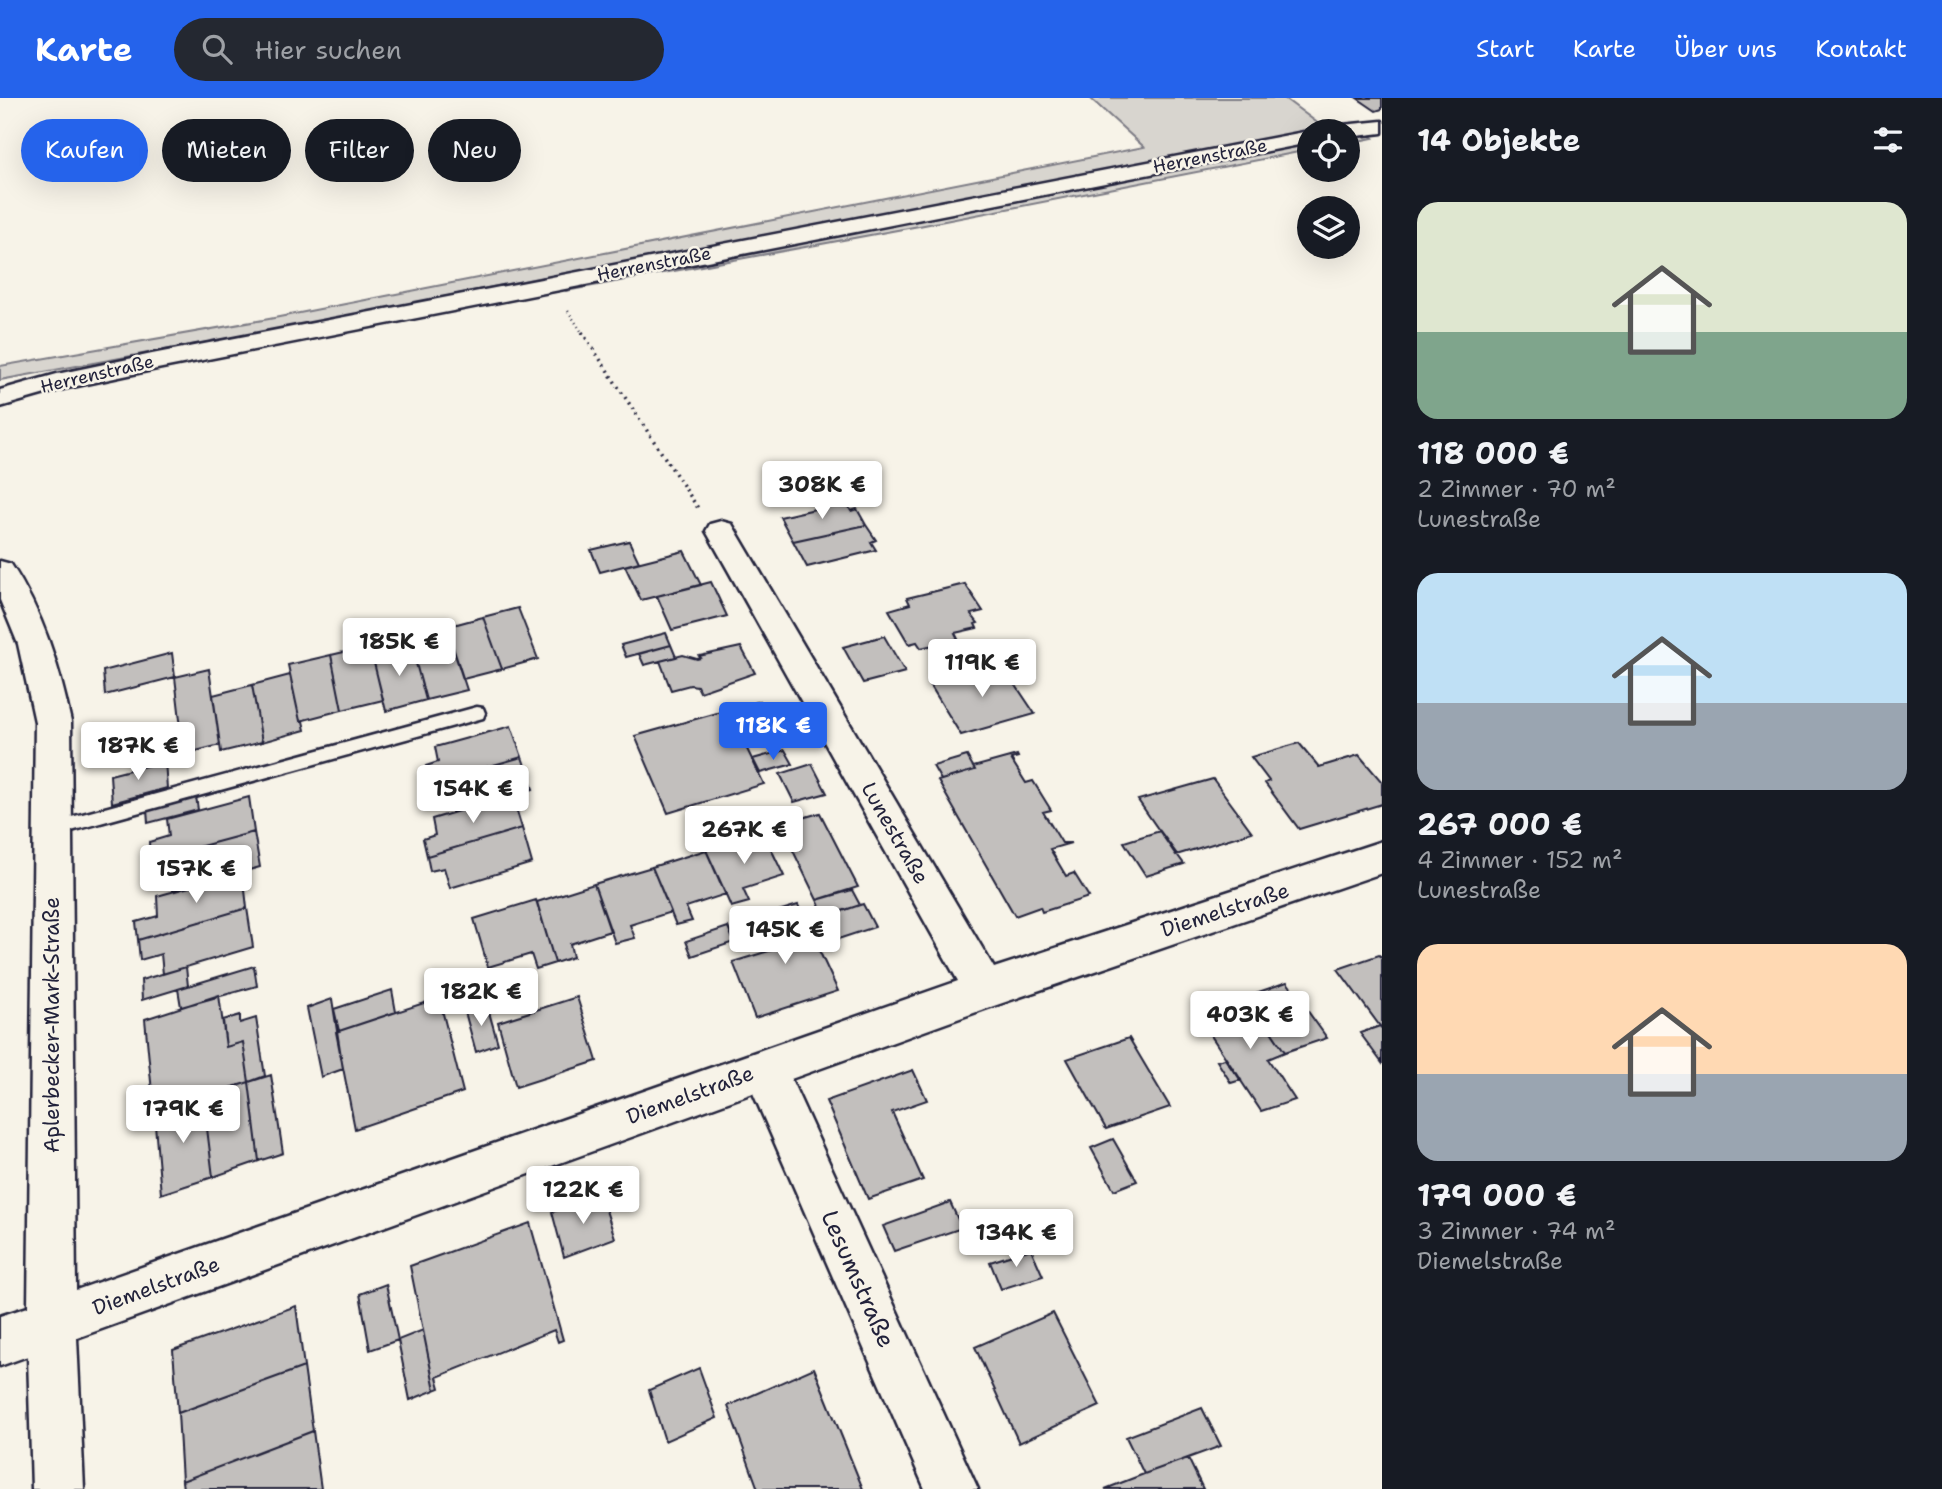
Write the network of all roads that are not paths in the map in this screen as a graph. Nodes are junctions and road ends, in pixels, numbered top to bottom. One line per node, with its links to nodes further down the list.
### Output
1 (1382, 127): 2 (street)
2 (1360, 129)
3 (1297, 139): 4 (street, Herrenstraße)
4 (0, 398)
5 (710, 521): 10 (street, Lunestraße)
6 (0, 572): 8 (street, Aplerbecker-Mark-Straße)
7 (477, 713): 8 (lane)
8 (53, 829): 12 (street, Aplerbecker-Mark-Straße)
9 (1382, 857): 10 (street, Diemelstraße)
10 (985, 990): 11 (street, Diemelstraße)
11 (764, 1069): 12 (street, Diemelstraße); 15 (street, Lesumstraße)
12 (52, 1324): 13 (street, Diemelstraße); 14 (street, Aplerbecker-Mark-Straße)
13 (0, 1341)
14 (58, 1489)
15 (952, 1489)

